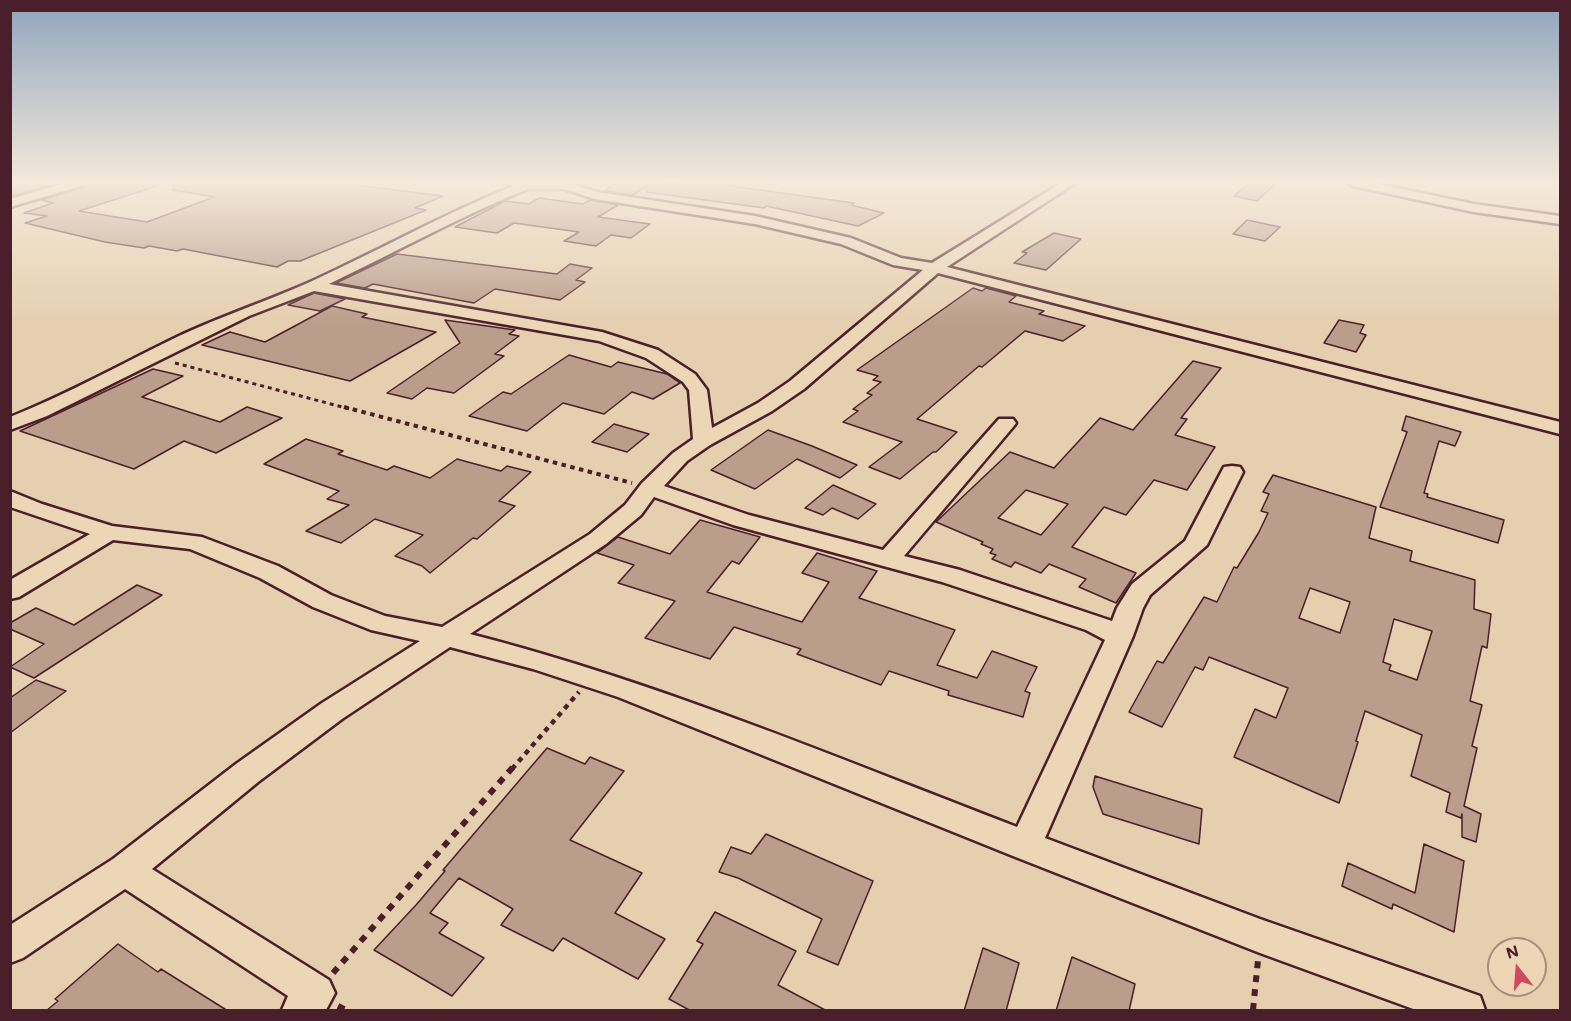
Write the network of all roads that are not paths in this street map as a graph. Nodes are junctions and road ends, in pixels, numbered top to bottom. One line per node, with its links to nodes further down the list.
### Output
1 (430, 230): 5 (street)
2 (797, 230): 4 (street)
3 (996, 230): 4 (street)
4 (935, 268): 8 (street); 9 (street)
5 (314, 286): 7 (street); 9 (street)
6 (1006, 423): 14 (street)
7 (10, 424)
8 (1560, 428)
9 (703, 441): 11 (street)
10 (1232, 472): 16 (street)
11 (650, 488): 14 (street); 17 (street)
12 (10, 498): 13 (street)
13 (109, 533): 15 (street); 17 (street)
14 (889, 558): 16 (street)
15 (10, 591)
16 (1120, 636): 18 (street)
17 (446, 637): 18 (street); 19 (street)
18 (1025, 846): 22 (street)
19 (125, 870): 20 (street); 21 (street)
20 (10, 946)
21 (308, 1002)
22 (1466, 1011)

